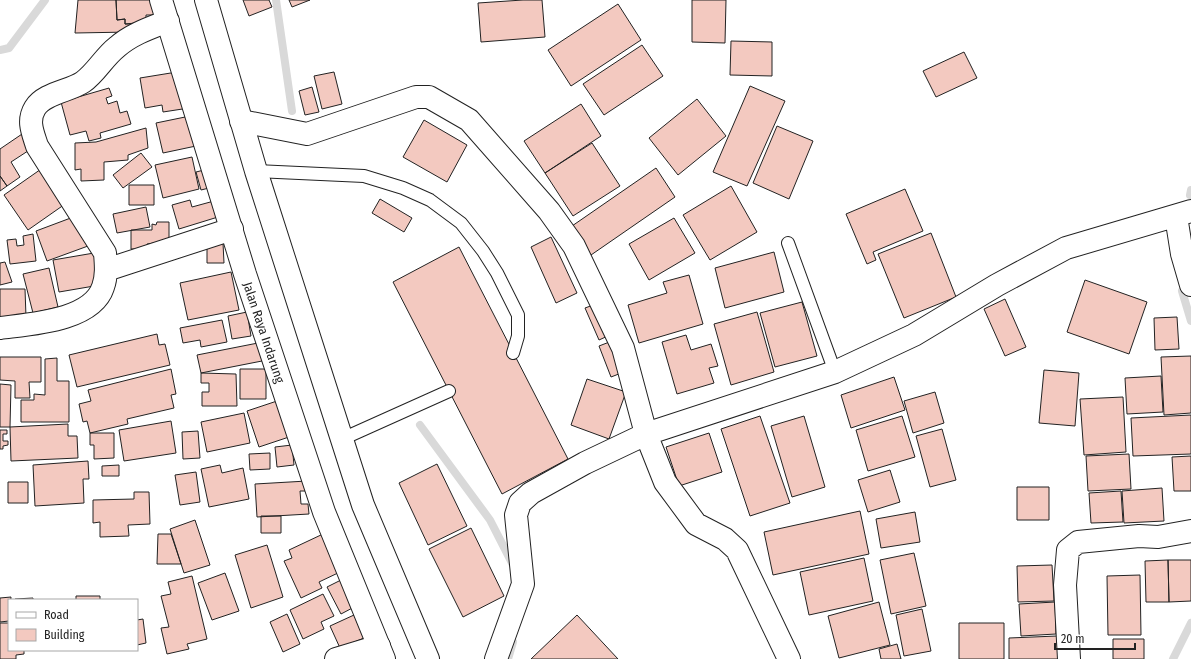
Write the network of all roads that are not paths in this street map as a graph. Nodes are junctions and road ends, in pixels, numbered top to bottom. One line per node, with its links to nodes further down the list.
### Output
1 (162, 0): 3 (main road, Jalan Raya Indarung)
2 (206, 0): 4 (main road)
3 (168, 21): 7 (main road, Jalan Raya Indarung); 9 (main road)
4 (241, 121): 5 (main road); 15 (main road)
5 (256, 171): 12 (lane); 16 (main road)
6 (1184, 213): 10 (main road); 13 (main road)
7 (232, 229): 9 (main road); 18 (main road, Jalan Raya Indarung)
8 (788, 243): 13 (lane)
9 (106, 270): 11 (main road)
10 (1191, 285)
11 (0, 328)
12 (513, 353)
13 (834, 372): 15 (main road)
14 (449, 391): 16 (lane)
15 (646, 434): 21 (main road); 22 (main road)
16 (342, 439): 20 (main road)
17 (1191, 531): 23 (main road)
18 (381, 652): 19 (main road)
19 (336, 659)
20 (428, 659)
21 (496, 659)
22 (789, 659)
23 (1069, 659)

